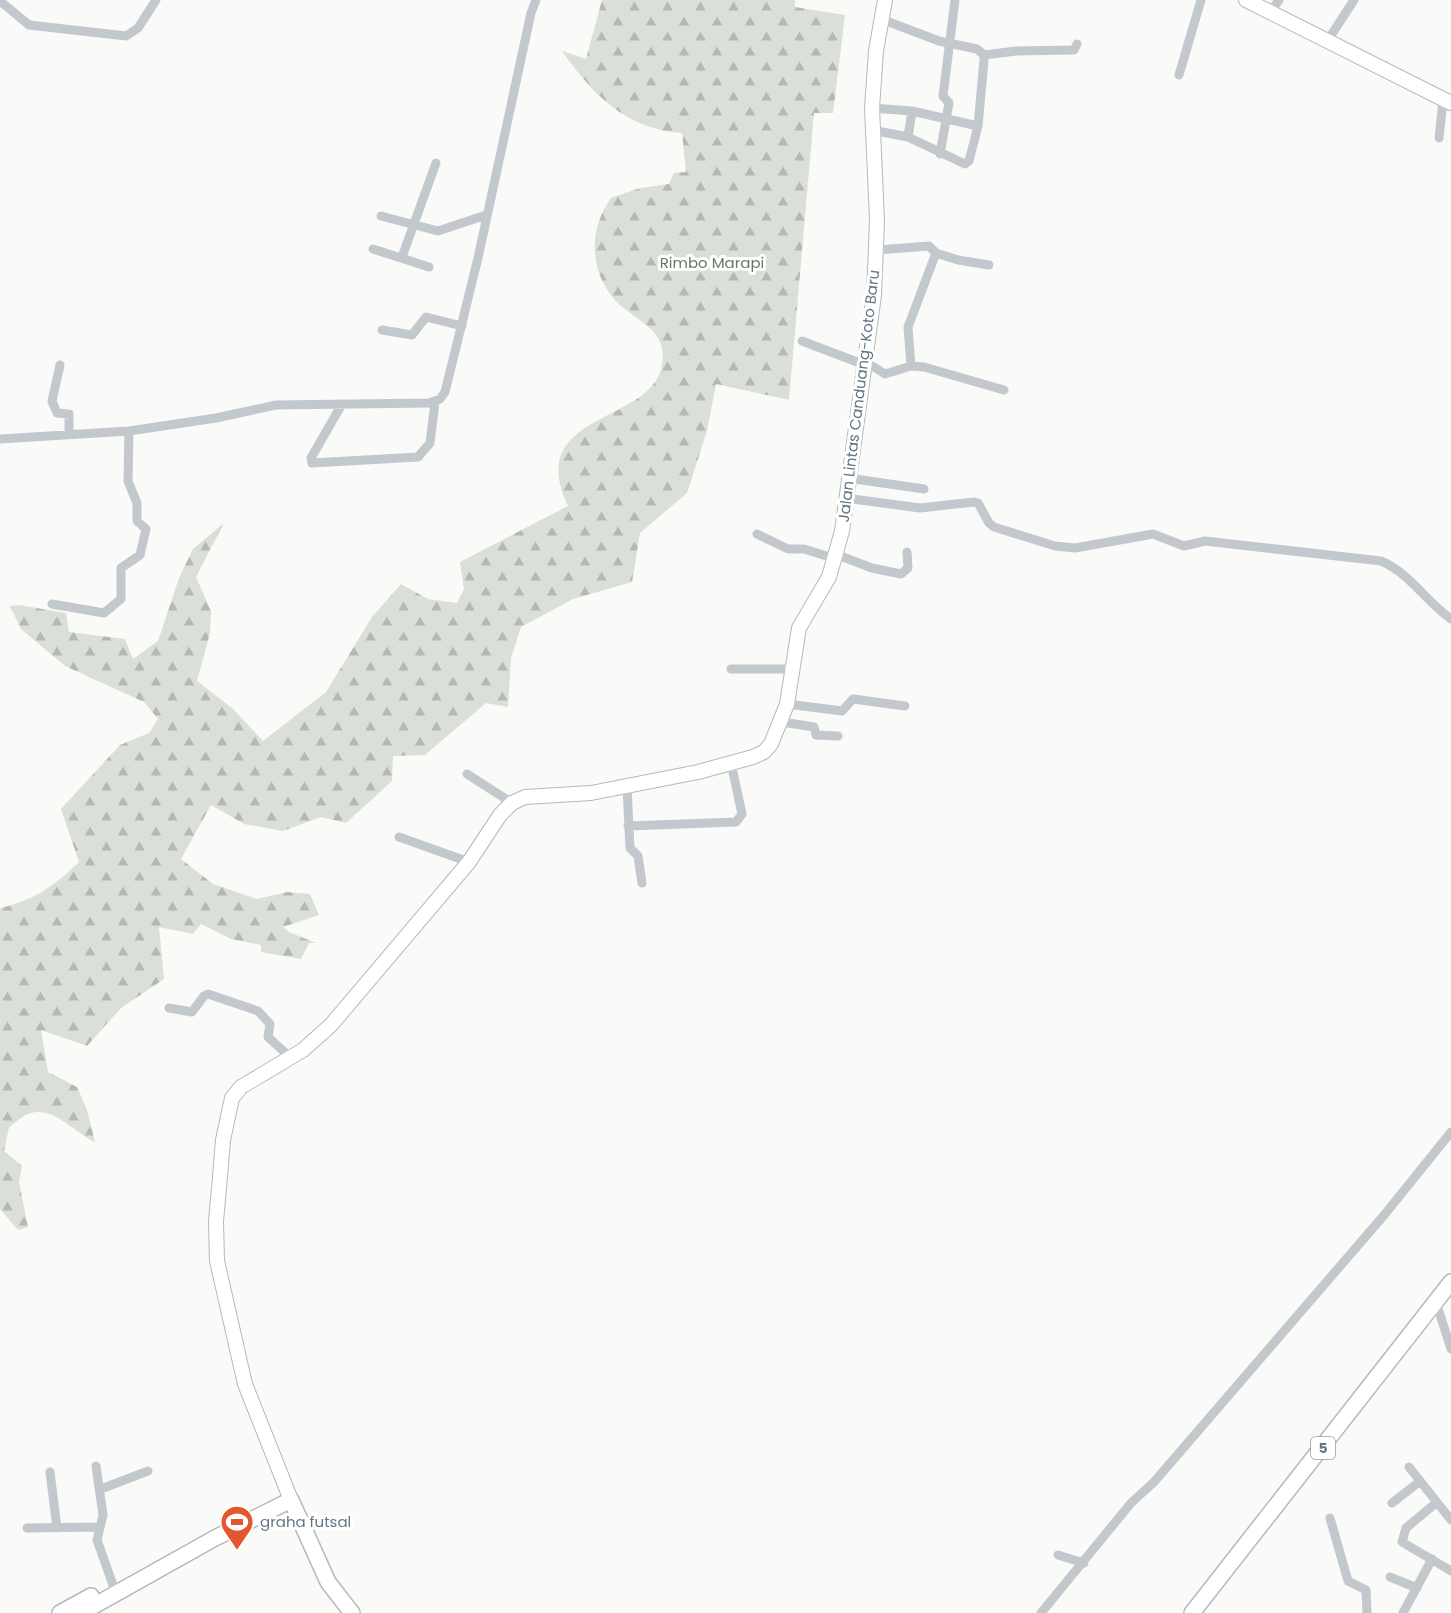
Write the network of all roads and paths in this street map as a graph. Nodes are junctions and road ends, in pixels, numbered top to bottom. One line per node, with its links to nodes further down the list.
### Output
1 (156, 0): 8 (street)
2 (536, 0): 26 (street)
3 (885, 0): 10 (main road, Jalan Lintas Canduang-Koto Baru)
4 (955, 0): 12 (street)
5 (1201, 0): 15 (street)
6 (1246, 0): 9 (main road)
7 (1354, 0): 11 (street)
8 (0, 1)
9 (1275, 6): 11 (main road)
10 (881, 19): 12 (street); 17 (main road, Jalan Lintas Canduang-Koto Baru)
11 (1328, 40): 16 (main road)
12 (950, 44): 14 (street); 19 (street)
13 (1077, 44): 14 (street)
14 (984, 55): 20 (street)
15 (1179, 75)
16 (1447, 101): 23 (street)
17 (872, 108): 18 (street); 21 (main road, Jalan Lintas Canduang-Koto Baru)
18 (912, 111): 19 (street); 22 (street)
19 (945, 119): 20 (street); 24 (street)
20 (978, 126): 24 (street)
21 (872, 130): 22 (street); 30 (main road, Jalan Lintas Canduang-Koto Baru)
22 (908, 136): 24 (street)
23 (1439, 138)
24 (940, 154)
25 (436, 163): 28 (street)
26 (486, 215): 28 (street); 35 (street)
27 (381, 216): 28 (street)
28 (412, 225): 32 (street)
29 (373, 249): 32 (street)
30 (877, 250): 31 (street); 38 (main road, Jalan Lintas Canduang-Koto Baru)
31 (936, 253): 33 (street); 40 (street)
32 (402, 258): 34 (street)
33 (989, 265)
34 (429, 267)
35 (462, 326): 36 (street); 42 (street)
36 (382, 330)
37 (802, 341): 38 (street)
38 (866, 364): 40 (street); 47 (main road, Jalan Lintas Canduang-Koto Baru)
39 (60, 365): 45 (street)
40 (911, 366): 41 (street)
41 (1005, 390)
42 (435, 402): 43 (street); 43 (street)
43 (342, 404): 44 (street)
44 (129, 431): 45 (street); 53 (street)
45 (69, 433): 46 (street)
46 (0, 439)
47 (848, 478): 48 (street); 49 (main road, Jalan Lintas Canduang-Koto Baru)
48 (924, 489)
49 (845, 498): 52 (main road, Jalan Lintas Canduang-Koto Baru); 54 (street)
50 (757, 534): 52 (street)
51 (907, 552): 52 (street)
52 (834, 556): 56 (main road, Jalan Lintas Canduang-Koto Baru)
53 (52, 604)
54 (1451, 620)
55 (731, 669): 56 (street)
56 (791, 669): 57 (main road, Jalan Lintas Canduang-Koto Baru)
57 (787, 704): 58 (street); 59 (main road, Jalan Lintas Canduang-Koto Baru)
58 (905, 706)
59 (782, 722): 60 (street); 61 (main road, Jalan Lintas Canduang-Koto Baru)
60 (838, 736)
61 (737, 762): 63 (main road, Jalan Lintas Canduang-Koto Baru); 65 (street)
62 (467, 774): 64 (street)
63 (627, 787): 64 (main road, Jalan Lintas Canduang-Koto Baru); 65 (street)
64 (512, 803): 67 (main road)
65 (628, 826): 68 (street)
66 (399, 837): 67 (street)
67 (469, 862): 70 (main road)
68 (642, 883)
69 (169, 1008): 70 (street)
70 (290, 1057): 81 (main road)
71 (1451, 1132): 91 (street)
72 (1451, 1282): 73 (highway, 5)
73 (1436, 1302): 74 (street); 100 (highway, 5)
74 (1451, 1349)
75 (96, 1466): 80 (street)
76 (1409, 1467): 79 (street)
77 (148, 1471): 80 (street)
78 (50, 1472): 88 (street)
79 (1419, 1482): 82 (street); 83 (street)
80 (101, 1489): 86 (street)
81 (290, 1496): 94 (highway); 97 (highway); 98 (highway)
82 (1392, 1503)
83 (1436, 1503): 85 (street); 90 (street)
84 (1330, 1518): 101 (street)
85 (1451, 1520)
86 (100, 1527): 88 (street); 94 (street)
87 (27, 1528): 88 (street)
88 (57, 1528)
89 (1058, 1555): 91 (street)
90 (1432, 1559): 92 (street); 95 (street)
91 (1084, 1563): 99 (street)
92 (1451, 1571)
93 (1390, 1576): 95 (street)
94 (113, 1585): 96 (highway)
95 (1418, 1588): 102 (street)
96 (60, 1613)
97 (81, 1613)
98 (352, 1613)
99 (1041, 1613)
100 (1192, 1613)
101 (1367, 1613)
102 (1403, 1613)

